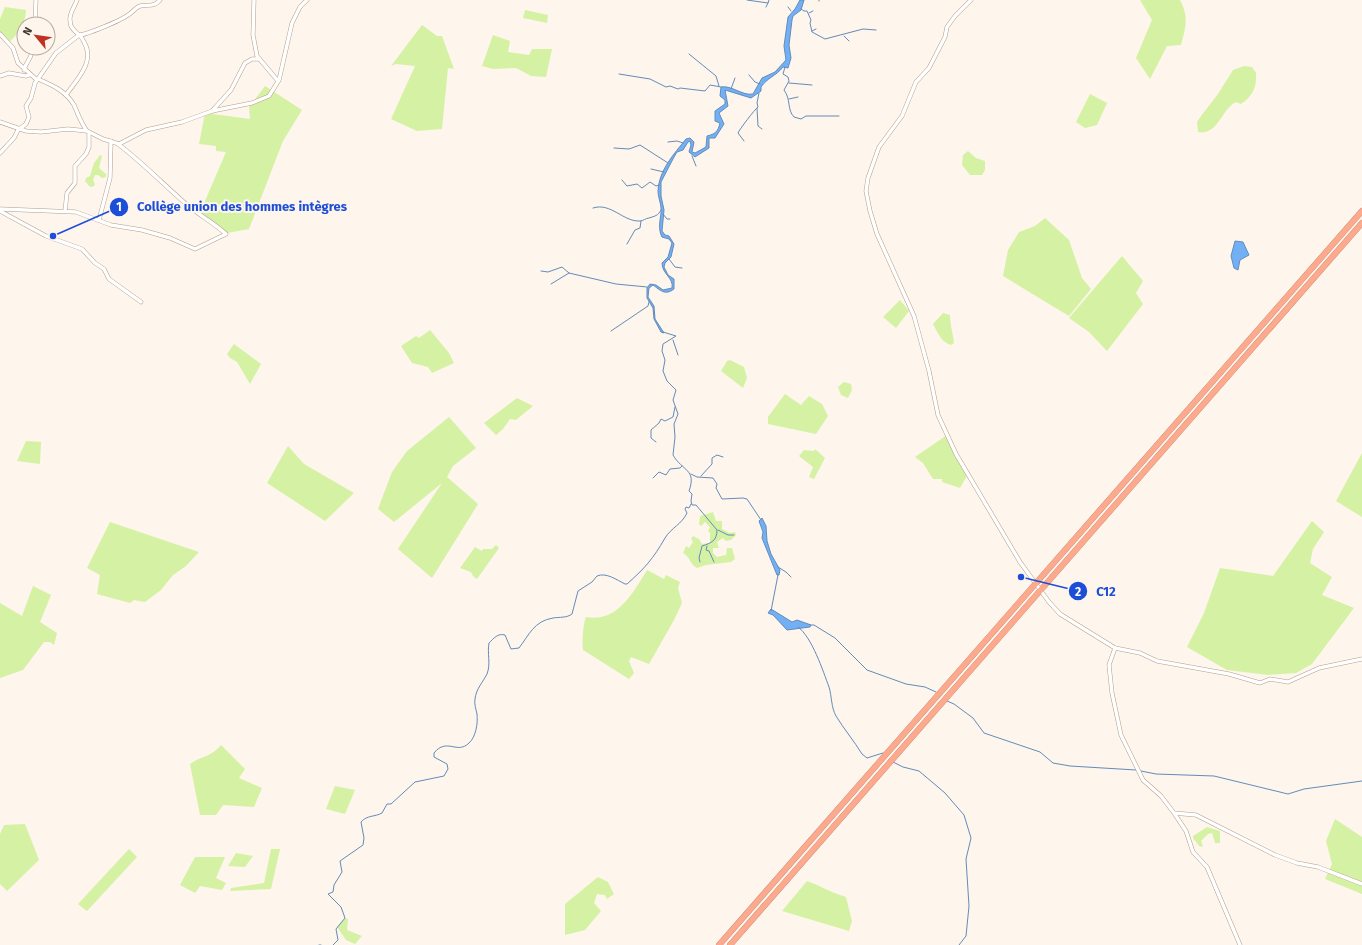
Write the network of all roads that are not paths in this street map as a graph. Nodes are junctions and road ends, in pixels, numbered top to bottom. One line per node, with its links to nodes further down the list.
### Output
1 (36, 0): 7 (street)
2 (77, 0): 9 (street)
3 (160, 0): 9 (street)
4 (254, 0): 11 (street)
5 (307, 0): 16 (street)
6 (972, 0): 31 (street)
7 (35, 16)
8 (0, 34): 12 (street)
9 (79, 35): 15 (street); 17 (street)
10 (32, 56): 12 (street)
11 (259, 59): 16 (street); 18 (street)
12 (24, 70): 13 (street)
13 (29, 75): 14 (street); 15 (street)
14 (0, 76)
15 (38, 80): 17 (street); 20 (street)
16 (278, 81): 18 (street)
17 (66, 95): 21 (street)
18 (212, 110): 23 (street)
19 (0, 122): 20 (street)
20 (18, 130): 21 (street); 24 (street)
21 (88, 132): 22 (street); 26 (street)
22 (111, 142): 23 (street); 28 (street)
23 (118, 144): 28 (street)
24 (0, 153)
25 (0, 210): 26 (street); 30 (street)
26 (65, 211): 28 (street)
27 (1362, 211): 36 (highway)
28 (100, 220)
29 (1362, 223): 31 (highway)
30 (141, 302)
31 (1040, 590): 32 (street); 37 (highway)
32 (1115, 648): 33 (street); 34 (street)
33 (1362, 659)
34 (1174, 813): 35 (street); 38 (street)
35 (1362, 884)
36 (719, 945)
37 (730, 945)
38 (1240, 945)

